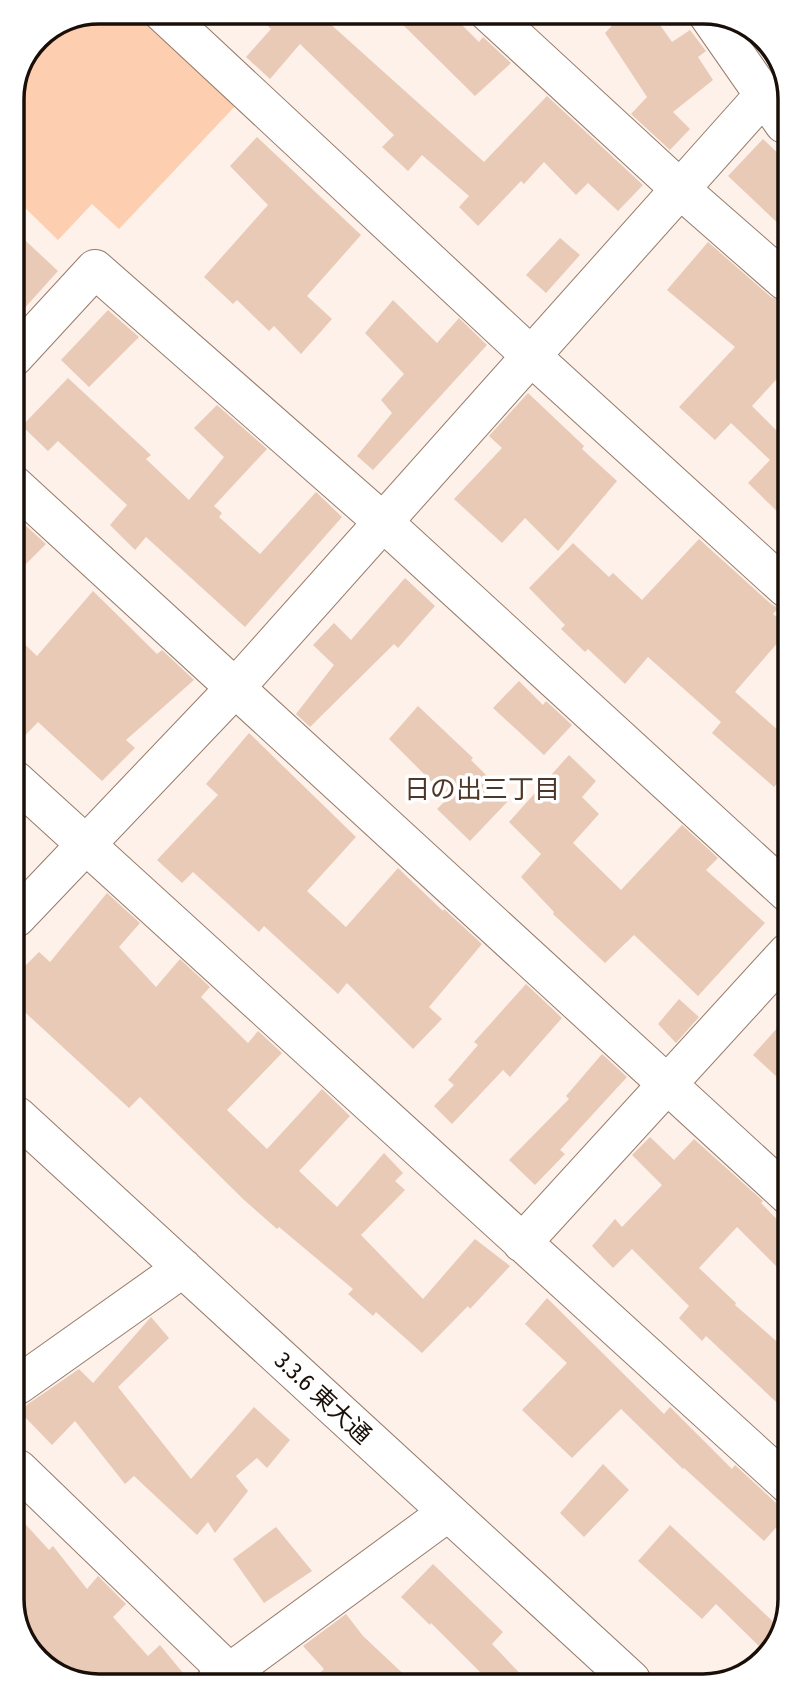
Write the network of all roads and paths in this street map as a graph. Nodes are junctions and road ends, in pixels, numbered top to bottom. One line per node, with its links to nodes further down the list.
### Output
1 (175, 24): 8 (street)
2 (502, 25): 5 (street)
3 (716, 26): 4 (street)
4 (774, 110): 5 (street)
5 (680, 189): 6 (street); 8 (street)
6 (778, 275)
7 (25, 344): 10 (street)
8 (531, 356): 10 (street); 11 (street)
9 (25, 495): 12 (street)
10 (383, 522): 12 (street); 15 (street)
11 (778, 581)
12 (235, 688): 14 (street); 18 (street)
13 (25, 789): 14 (street)
14 (86, 845): 16 (street); 21 (street)
15 (778, 884)
16 (24, 909)
17 (778, 963): 18 (street)
18 (667, 1084): 20 (street); 21 (street)
19 (24, 1123): 22 (street, 3.3.6 東大通)
20 (778, 1186)
21 (522, 1243): 25 (street)
22 (183, 1268): 23 (street); 26 (street, 3.3.6 東大通)
23 (24, 1381)
24 (24, 1475): 27 (street)
25 (778, 1475)
26 (447, 1513): 28 (street); 29 (street, 3.3.6 東大通)
27 (220, 1673)
28 (238, 1673)
29 (624, 1674)

